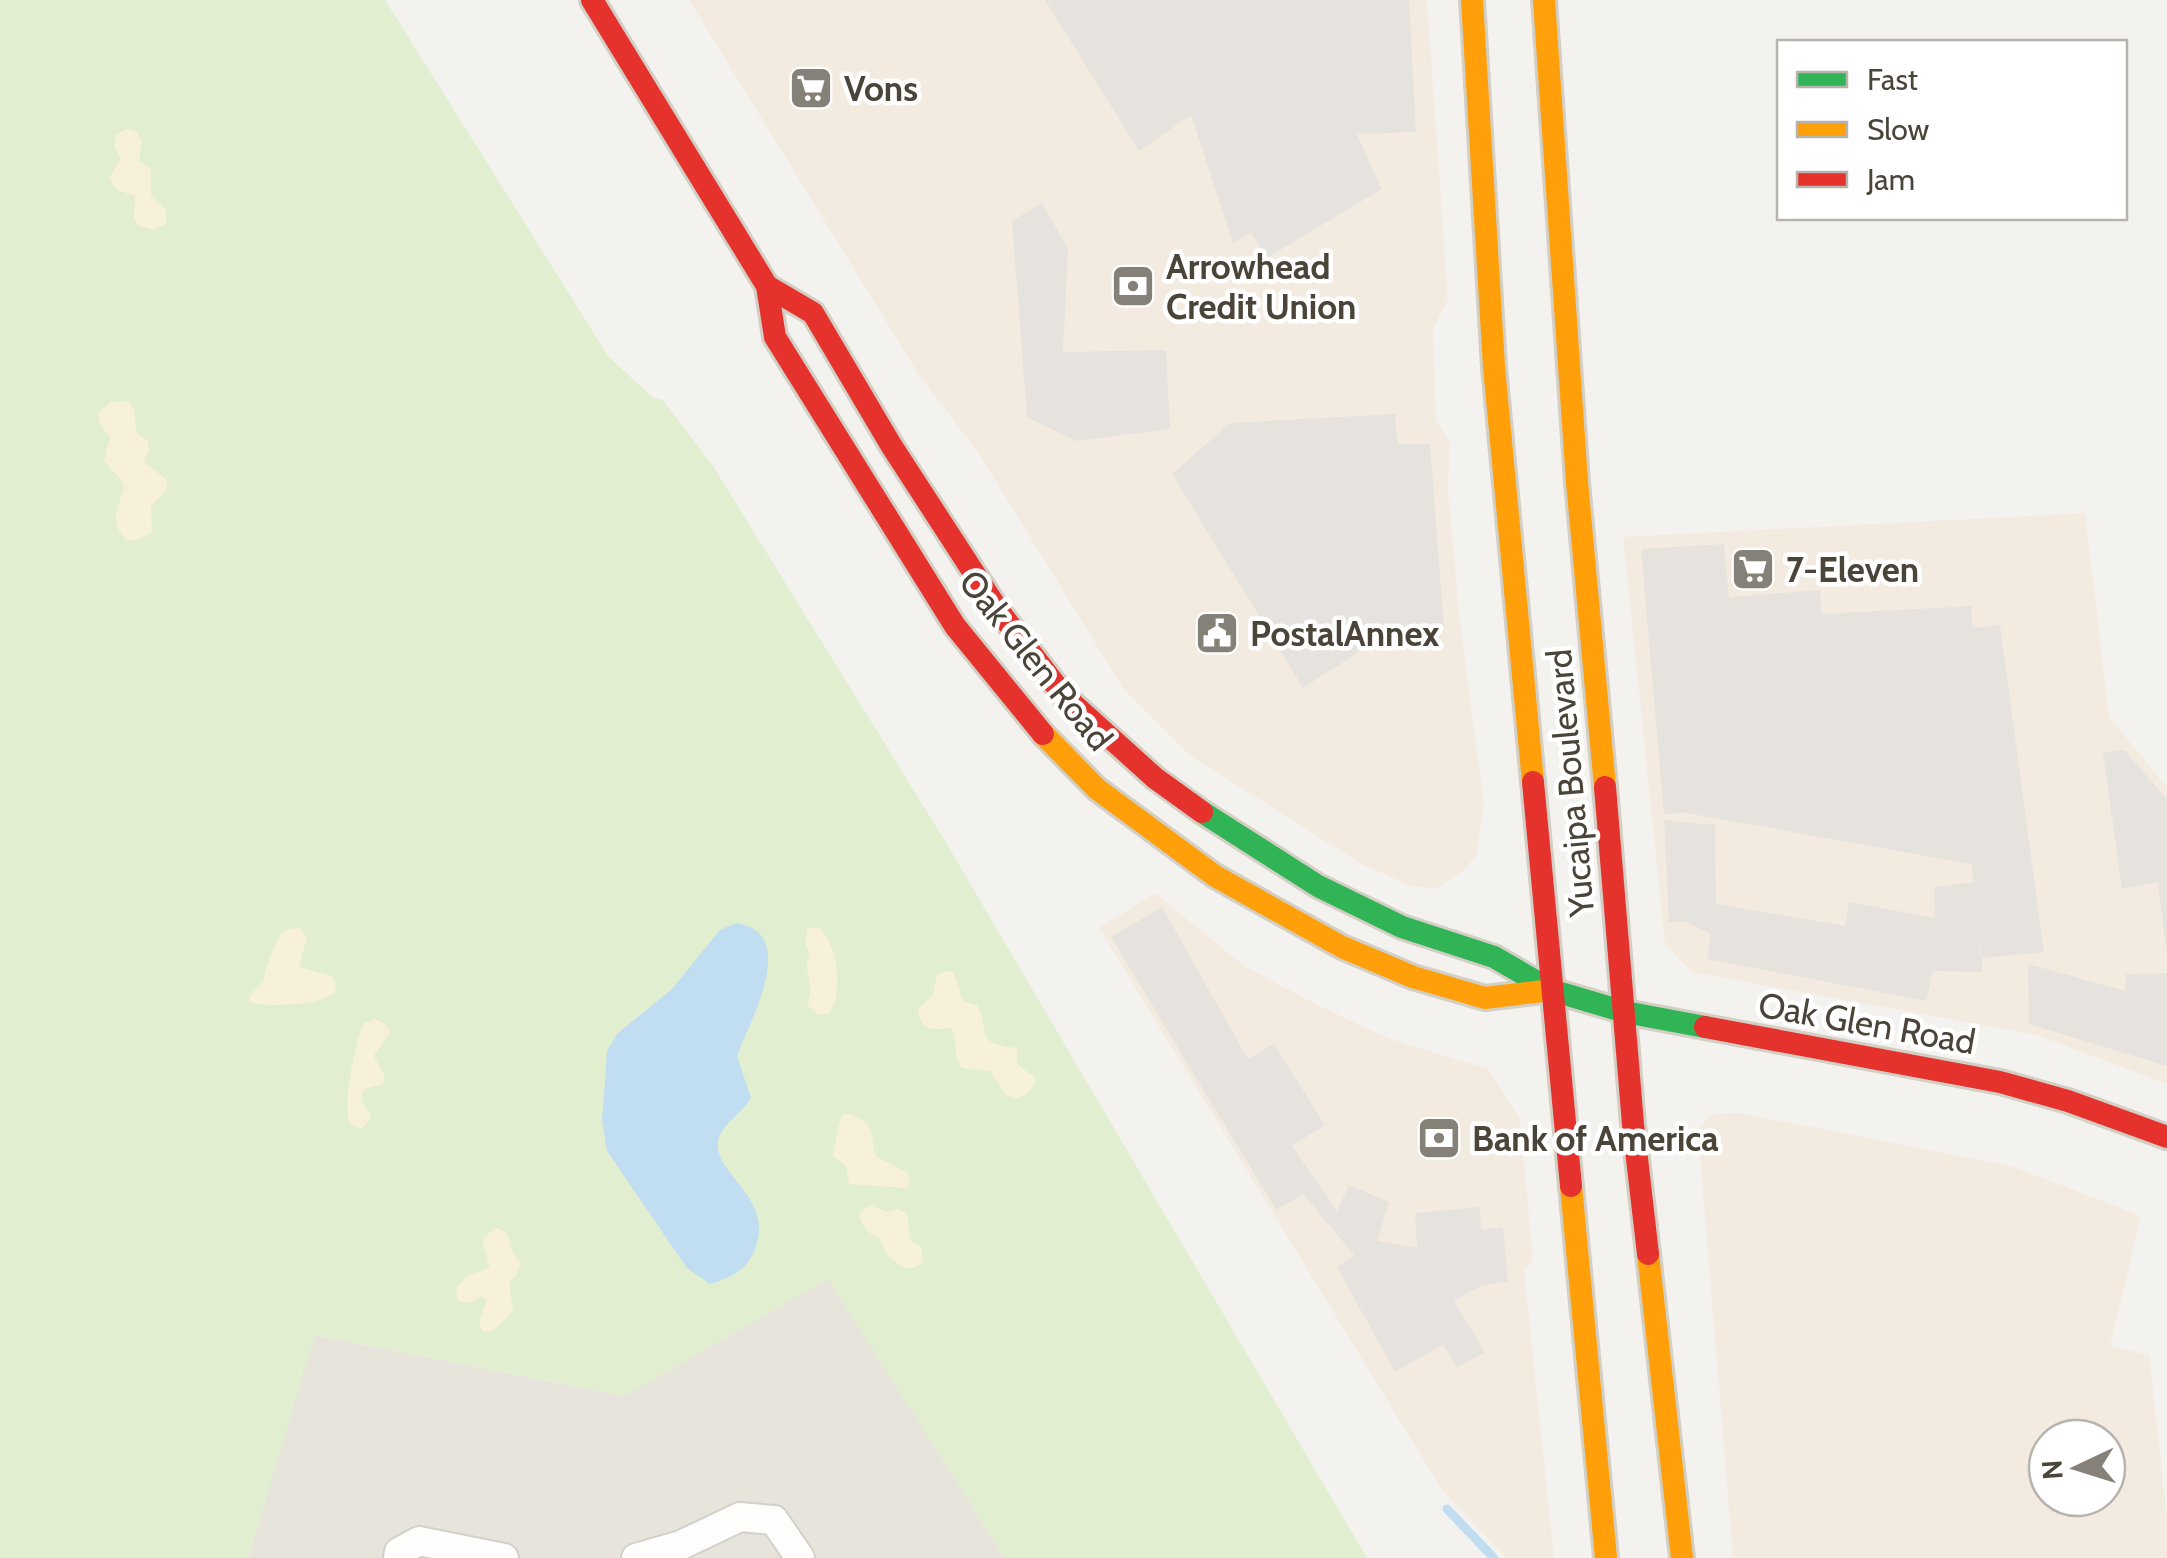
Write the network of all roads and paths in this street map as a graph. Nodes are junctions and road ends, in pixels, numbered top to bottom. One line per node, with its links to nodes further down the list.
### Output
1 (592, 0): 4 (main road, Oak Glen Road)
2 (1472, 0): 5 (main road, Yucaipa Boulevard)
3 (1544, 0): 6 (main road, Yucaipa Boulevard)
4 (767, 286): 5 (main road, Oak Glen Road); 5 (main road, Oak Glen Road)
5 (1551, 990): 6 (main road, Oak Glen Road); 12 (main road, Yucaipa Boulevard)
6 (1625, 1012): 7 (main road, Oak Glen Road); 13 (main road, Yucaipa Boulevard)
7 (2167, 1137)
8 (398, 1558): 9 (street)
9 (504, 1558)
10 (636, 1558): 11 (street)
11 (800, 1558)
12 (1606, 1558)
13 (1682, 1558)

